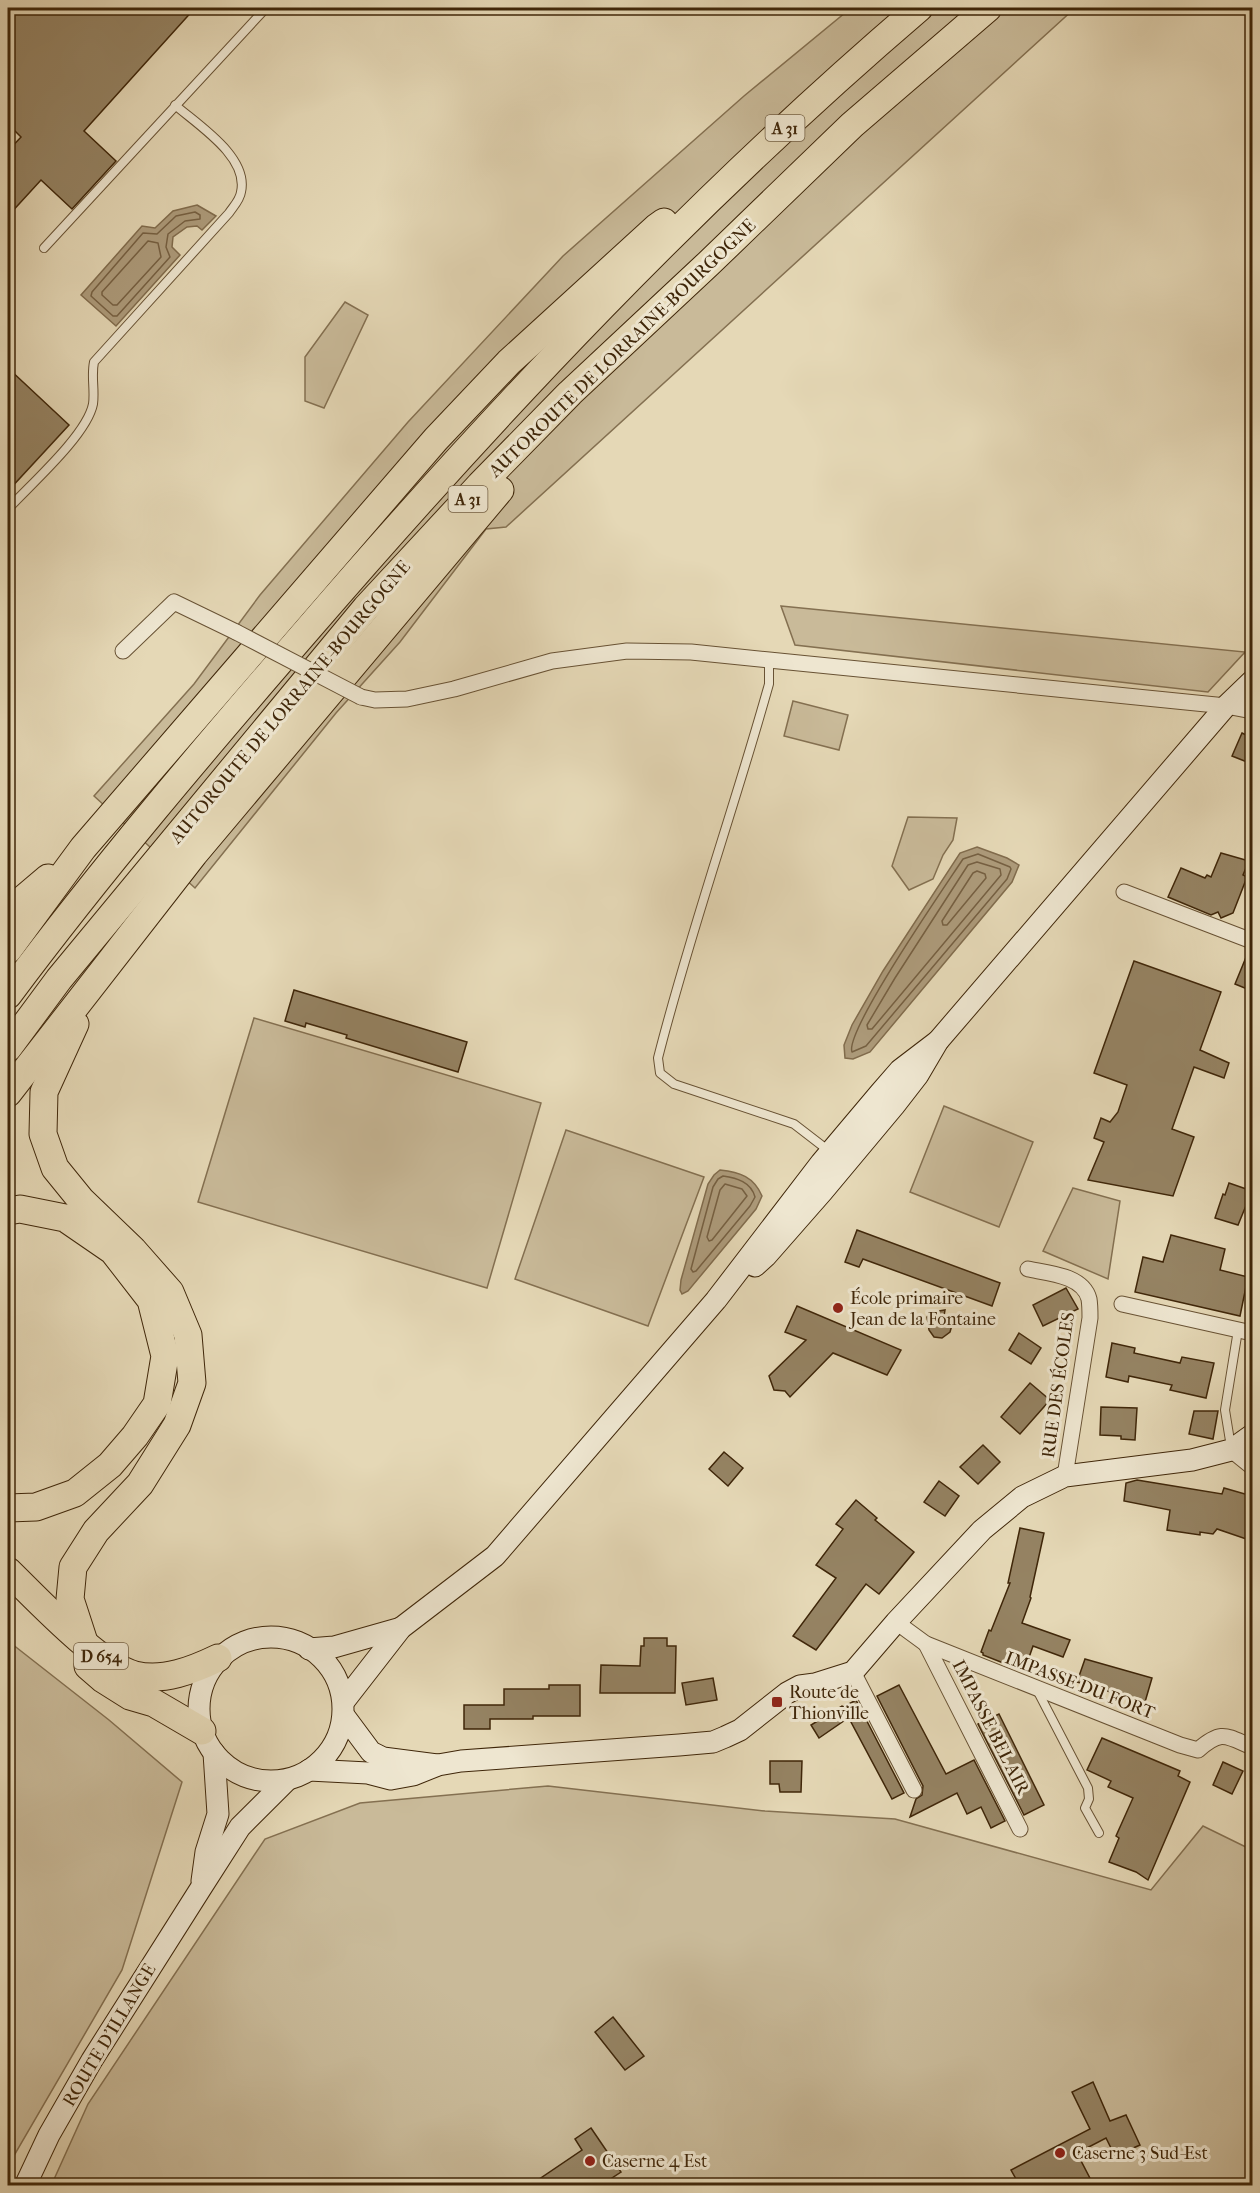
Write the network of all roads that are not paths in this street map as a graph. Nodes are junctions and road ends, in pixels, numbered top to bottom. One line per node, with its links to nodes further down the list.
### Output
1 (266, 8): 4 (lane)
2 (919, 8): 5 (highway, AUTOROUTE DE LORRAINE-BOURGOGNE / A 31)
3 (988, 8): 7 (highway, AUTOROUTE DE LORRAINE-BOURGOGNE / A 31)
4 (175, 105): 6 (lane); 8 (lane)
5 (709, 199): 14 (highway); 20 (highway, AUTOROUTE DE LORRAINE-BOURGOGNE / A 31)
6 (44, 248)
7 (693, 278): 15 (highway); 22 (highway, AUTOROUTE DE LORRAINE-BOURGOGNE / A 31)
8 (8, 509)
9 (123, 651): 10 (street, bridge)
10 (769, 660): 12 (street); 24 (lane)
11 (1252, 681): 12 (main road)
12 (1226, 706): 13 (street); 21 (main road)
13 (1252, 711)
14 (83, 848): 17 (highway); 19 (highway)
15 (194, 854): 23 (highway); 40 (highway)
16 (1124, 892): 18 (street)
17 (8, 912)
18 (1252, 941)
19 (8, 950)
20 (8, 995)
21 (938, 1041): 24 (main road); 25 (main road)
22 (8, 1048)
23 (8, 1093)
24 (826, 1158): 25 (main road); 28 (main road)
25 (823, 1191): 28 (main road)
26 (8, 1211): 35 (highway)
27 (1028, 1269): 34 (street, RUE DES ÉCOLES)
28 (716, 1300): 39 (main road)
29 (1122, 1304): 30 (street)
30 (1245, 1331): 32 (lane)
31 (1252, 1435): 32 (main road)
32 (1231, 1450): 33 (street); 34 (main road)
33 (1252, 1467)
34 (1065, 1476): 38 (main road)
35 (8, 1508)
36 (8, 1571): 40 (highway, D 654)
37 (8, 1593): 47 (highway, D 654)
38 (896, 1622): 41 (street, IMPASSE DU FORT); 44 (main road)
39 (401, 1628): 42 (main road); 46 (main road)
40 (84, 1642): 43 (highway, D 654)
41 (926, 1644): 45 (street, IMPASSE DU FORT); 53 (street, IMPASSE BEL AIR)
42 (309, 1649): 43 (main road); 46 (main road)
43 (218, 1658): 47 (main road)
44 (853, 1672): 49 (main road); 52 (street)
45 (1036, 1688): 48 (street, IMPASSE DU FORT); 54 (lane)
46 (345, 1709): 49 (main road); 50 (main road)
47 (208, 1742): 51 (main road); 55 (main road, ROUTE D'ILLANGE)
48 (1252, 1746)
49 (438, 1765): 50 (main road)
50 (309, 1770): 51 (main road)
51 (287, 1780): 55 (main road, ROUTE D'ILLANGE)
52 (914, 1790)
53 (1020, 1829)
54 (1099, 1833)
55 (201, 1888): 56 (main road, ROUTE D'ILLANGE)
56 (25, 2186)

